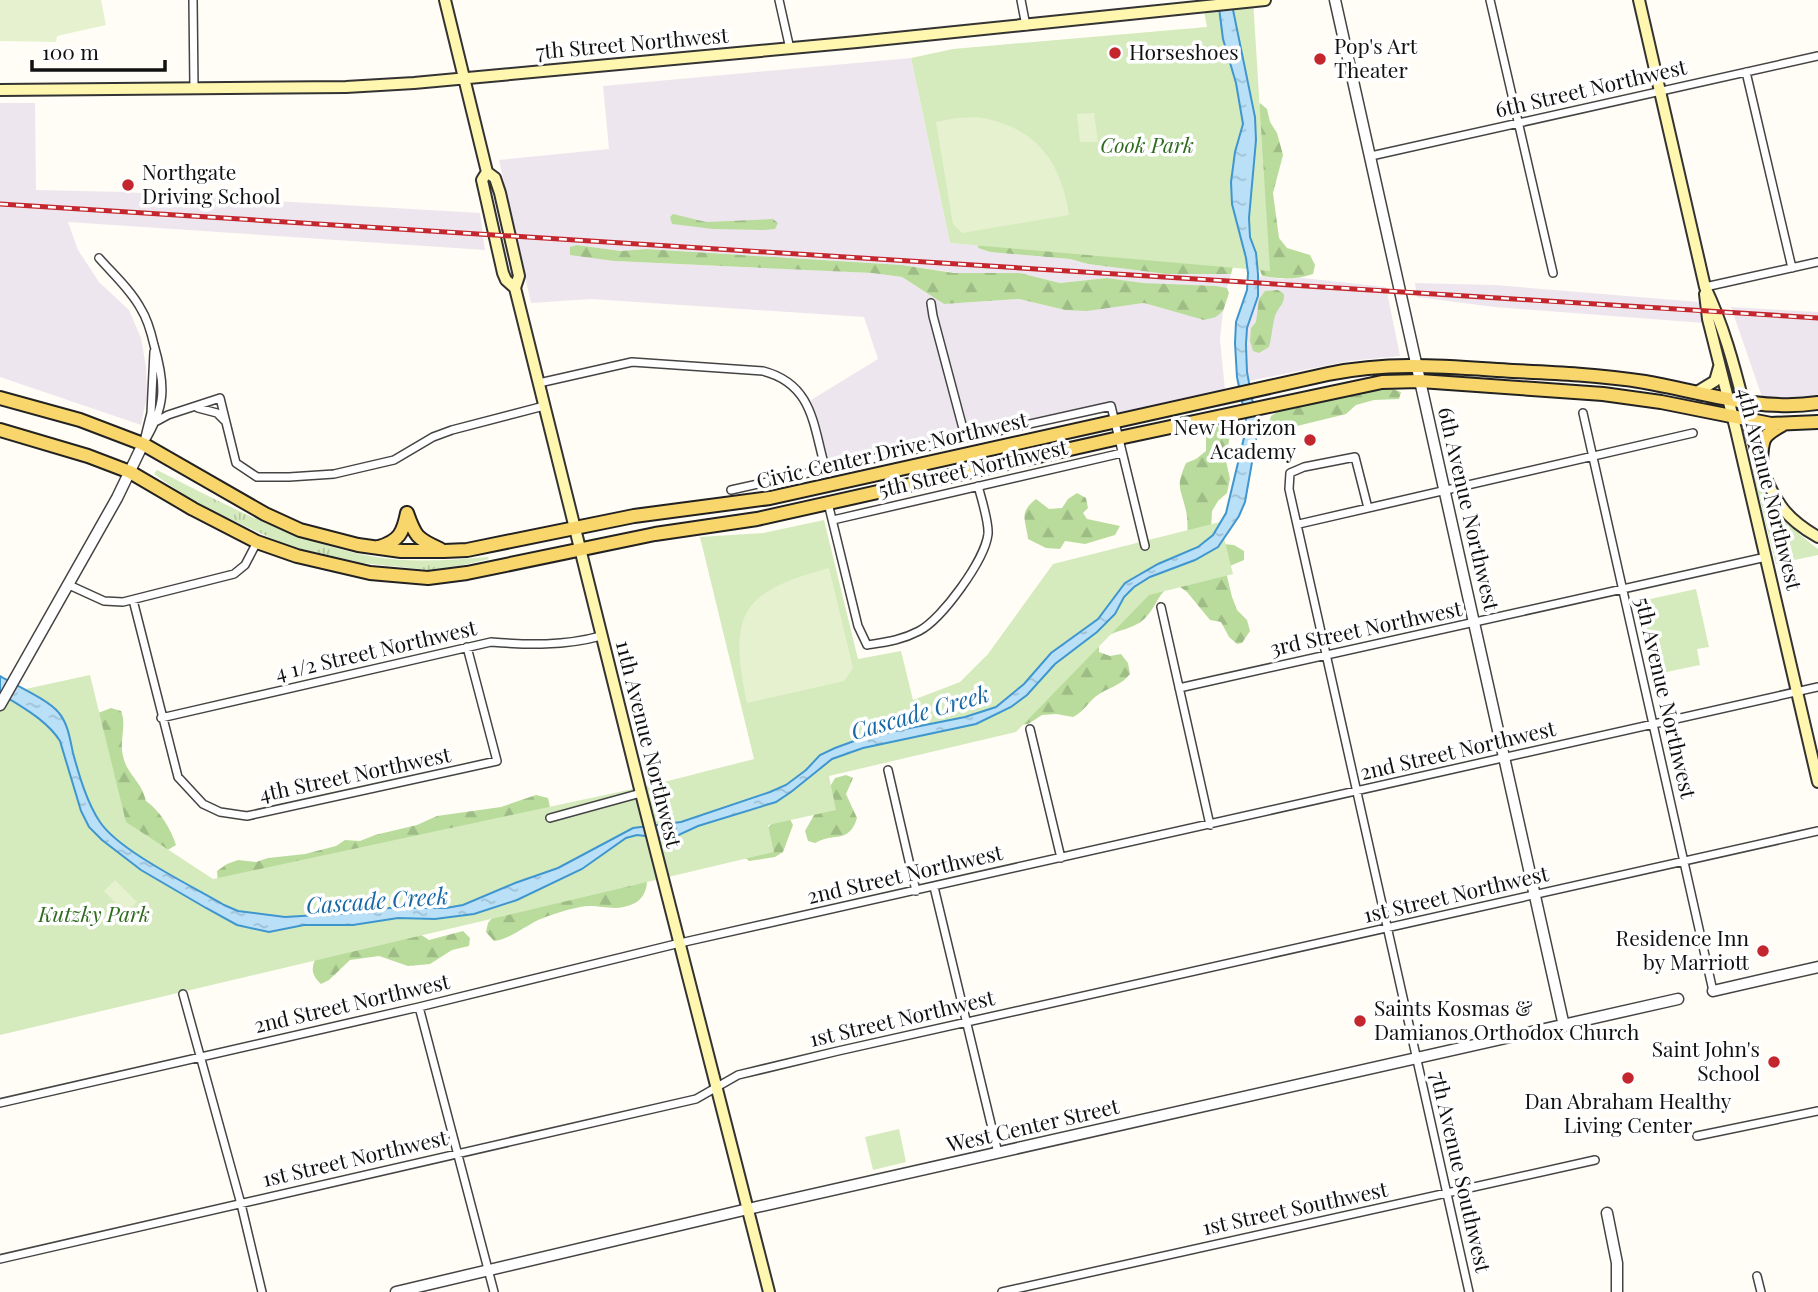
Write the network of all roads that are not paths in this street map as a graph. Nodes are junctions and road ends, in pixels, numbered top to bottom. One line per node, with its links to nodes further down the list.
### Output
1 (193, 0): 16 (street)
2 (445, 0): 15 (main road, 11th Avenue Northwest)
3 (779, 0): 12 (street)
4 (1021, 0): 11 (street)
5 (1265, 0): 9 (main road, 7th Street Northwest)
6 (1335, 0): 20 (street, 6th Avenue Northwest)
7 (1490, 0): 19 (street)
8 (1639, 0): 18 (main road, 4th Avenue Northwest)
9 (1259, 1): 10 (main road, 7th Street Northwest)
10 (1186, 4): 11 (main road, 7th Street Northwest)
11 (1026, 26): 12 (main road, 7th Street Northwest)
12 (790, 49): 15 (main road, 7th Street Northwest)
13 (1818, 56): 14 (street, 6th Street Northwest)
14 (1746, 72): 18 (street, 6th Street Northwest); 23 (street)
15 (463, 79): 16 (main road, 7th Street Northwest); 31 (main road, 11th Avenue Northwest)
16 (194, 88): 17 (main road, 7th Street Northwest)
17 (0, 90)
18 (1661, 91): 19 (street, 6th Street Northwest); 25 (main road, 4th Avenue Northwest)
19 (1518, 123): 20 (street, 6th Street Northwest); 24 (street)
20 (1371, 156): 28 (street, 6th Avenue Northwest)
21 (99, 258): 27 (street)
22 (1818, 262): 23 (street)
23 (1791, 268): 25 (street)
24 (1553, 273)
25 (1705, 287): 29 (main road, 4th Avenue Northwest); 35 (main road, 4th Avenue Northwest)
26 (931, 303): 49 (street)
27 (155, 347): 42 (street); 51 (street)
28 (1416, 365): 30 (street, 6th Avenue Northwest); 32 (main road, Civic Center Drive Northwest); 44 (main road, Civic Center Drive Northwest)
29 (1719, 367): 32 (main road); 34 (main road, 4th Avenue Northwest)
30 (1420, 381): 40 (main road, Civic Center Drive Northwest); 50 (main road, Civic Center Drive Northwest); 59 (street, 6th Avenue Northwest)
31 (538, 383): 37 (main road, 11th Avenue Northwest); 55 (street)
32 (1697, 393): 34 (main road, Civic Center Drive Northwest)
33 (0, 398): 51 (main road, Civic Center Drive Northwest)
34 (1727, 398): 35 (main road, Civic Center Drive Northwest); 40 (main road, 4th Avenue Northwest)
35 (1743, 401): 36 (main road, Civic Center Drive Northwest); 41 (main road, 4th Avenue Northwest)
36 (1818, 403)
37 (544, 406): 43 (street); 64 (main road, 11th Avenue Northwest)
38 (194, 408): 42 (street); 43 (street); 43 (street)
39 (1583, 413): 53 (street, 5th Avenue Northwest)
40 (1733, 417): 41 (main road, Civic Center Drive Northwest); 71 (main road, 4th Avenue Northwest)
41 (1748, 420): 46 (main road, Civic Center Drive Northwest); 54 (main road, 4th Avenue Northwest)
42 (157, 421): 51 (street)
43 (224, 421)
44 (1115, 421): 49 (street, 5th Street Northwest); 50 (street); 64 (main road, Civic Center Drive Northwest)
45 (1818, 422): 46 (main road, Civic Center Drive Northwest)
46 (1784, 424): 54 (main road)
47 (0, 430): 56 (main road, Civic Center Drive Northwest)
48 (1693, 433): 53 (street)
49 (965, 436): 55 (street, 5th Street Northwest)
50 (1119, 438): 52 (street); 60 (main road, Civic Center Drive Northwest)
51 (143, 444): 56 (street); 68 (main road, Civic Center Drive Northwest)
52 (1122, 453): 57 (street, 5th Street Northwest); 67 (street)
53 (1592, 456): 59 (street); 73 (street, 5th Avenue Northwest)
54 (1761, 462): 65 (main road, 4th Avenue Northwest)
55 (825, 467): 58 (street, 5th Street Northwest)
56 (130, 472): 66 (main road, Civic Center Drive Northwest); 72 (street)
57 (978, 486): 62 (street, 5th Street Northwest); 62 (street)
58 (731, 490)
59 (1445, 491): 61 (street); 76 (street, 6th Avenue Northwest)
60 (828, 503): 62 (street); 69 (main road, Civic Center Drive Northwest)
61 (1368, 508): 63 (street); 63 (street, 7th Avenue Southwest)
62 (832, 520)
63 (1299, 524): 79 (street, 7th Avenue Southwest)
64 (575, 528): 69 (main road, 11th Avenue Northwest); 70 (main road, Civic Center Drive Northwest)
65 (1818, 537)
66 (257, 542): 69 (main road, Civic Center Drive Northwest); 74 (street)
67 (1145, 546)
68 (375, 548): 70 (main road, Civic Center Drive Northwest); 70 (main road)
69 (580, 548): 77 (main road, 11th Avenue Northwest)
70 (444, 551)
71 (1766, 557): 73 (street, 3rd Street Northwest); 82 (main road, 4th Avenue Northwest)
72 (69, 585): 74 (street); 83 (street)
73 (1623, 590): 76 (street, 3rd Street Northwest); 85 (street, 5th Avenue Northwest)
74 (133, 600): 84 (street)
75 (1161, 607): 81 (street)
76 (1475, 624): 79 (street, 3rd Street Northwest); 87 (street, 6th Avenue Northwest)
77 (601, 636): 78 (street, 4 1/2 Street Northwest); 91 (main road, 11th Avenue Northwest)
78 (467, 647): 84 (street, 4 1/2 Street Northwest); 84 (street, 4th Street Northwest)
79 (1328, 656): 81 (street, 3rd Street Northwest); 90 (street, 7th Avenue Southwest)
80 (1818, 687): 82 (street, 2nd Street Northwest)
81 (1179, 688): 93 (street)
82 (1797, 692): 85 (street, 2nd Street Northwest); 89 (main road, 4th Avenue Northwest)
83 (0, 705)
84 (161, 718)
85 (1653, 725): 87 (street, 2nd Street Northwest); 96 (street, 5th Avenue Northwest)
86 (1030, 729): 95 (street)
87 (1504, 759): 90 (street, 2nd Street Northwest); 99 (street, 6th Avenue Northwest)
88 (888, 770): 98 (street)
89 (1818, 782)
90 (1359, 791): 93 (street, 2nd Street Northwest); 100 (street, 7th Avenue Southwest)
91 (640, 793): 92 (street); 101 (main road, 11th Avenue Northwest)
92 (550, 818)
93 (1210, 825): 95 (street, 2nd Street Northwest)
94 (1818, 831): 96 (street, 1st Street Northwest)
95 (1061, 858): 97 (street, 2nd Street Northwest)
96 (1683, 861): 99 (street, 1st Street Northwest); 103 (street, 5th Avenue Northwest)
97 (934, 887): 98 (street, 2nd Street Northwest); 107 (street)
98 (916, 891): 101 (street, 2nd Street Northwest)
99 (1535, 896): 100 (street, 1st Street Northwest); 108 (street, 6th Avenue Northwest)
100 (1388, 928): 107 (street, 1st Street Northwest); 110 (street, 7th Avenue Southwest)
101 (680, 943): 106 (street, 2nd Street Northwest); 111 (main road, 11th Avenue Northwest)
102 (1818, 967): 103 (street)
103 (1713, 991)
104 (183, 995): 109 (street)
105 (1678, 999): 108 (street, West Center Street)
106 (419, 1007): 109 (street, 2nd Street Northwest); 115 (street)
107 (966, 1021): 111 (street, 1st Street Northwest); 116 (street)
108 (1564, 1026): 110 (street, West Center Street)
109 (199, 1057): 112 (street, 2nd Street Northwest); 119 (street)
110 (1416, 1059): 116 (street, West Center Street); 118 (street, 7th Avenue Southwest)
111 (716, 1087): 115 (street, 1st Street Northwest); 120 (main road, 11th Avenue Northwest)
112 (0, 1103)
113 (1818, 1111): 114 (street)
114 (1697, 1136)
115 (457, 1153): 119 (street, 1st Street Northwest); 123 (street)
116 (998, 1153): 120 (street, West Center Street)
117 (1595, 1160): 118 (street, 1st Street Southwest)
118 (1446, 1194): 129 (street, 1st Street Southwest); 130 (street, 7th Avenue Southwest)
119 (241, 1204): 122 (street, 1st Street Northwest); 125 (street)
120 (748, 1209): 123 (street, West Center Street); 128 (main road, 11th Avenue Northwest)
121 (1607, 1213): 131 (street)
122 (0, 1259)
123 (488, 1270): 126 (street, West Center Street); 127 (street)
124 (1757, 1276): 132 (street)
125 (262, 1292)
126 (396, 1292)
127 (494, 1292)
128 (769, 1292)
129 (1002, 1292)
130 (1469, 1292)
131 (1617, 1292)
132 (1761, 1292)

